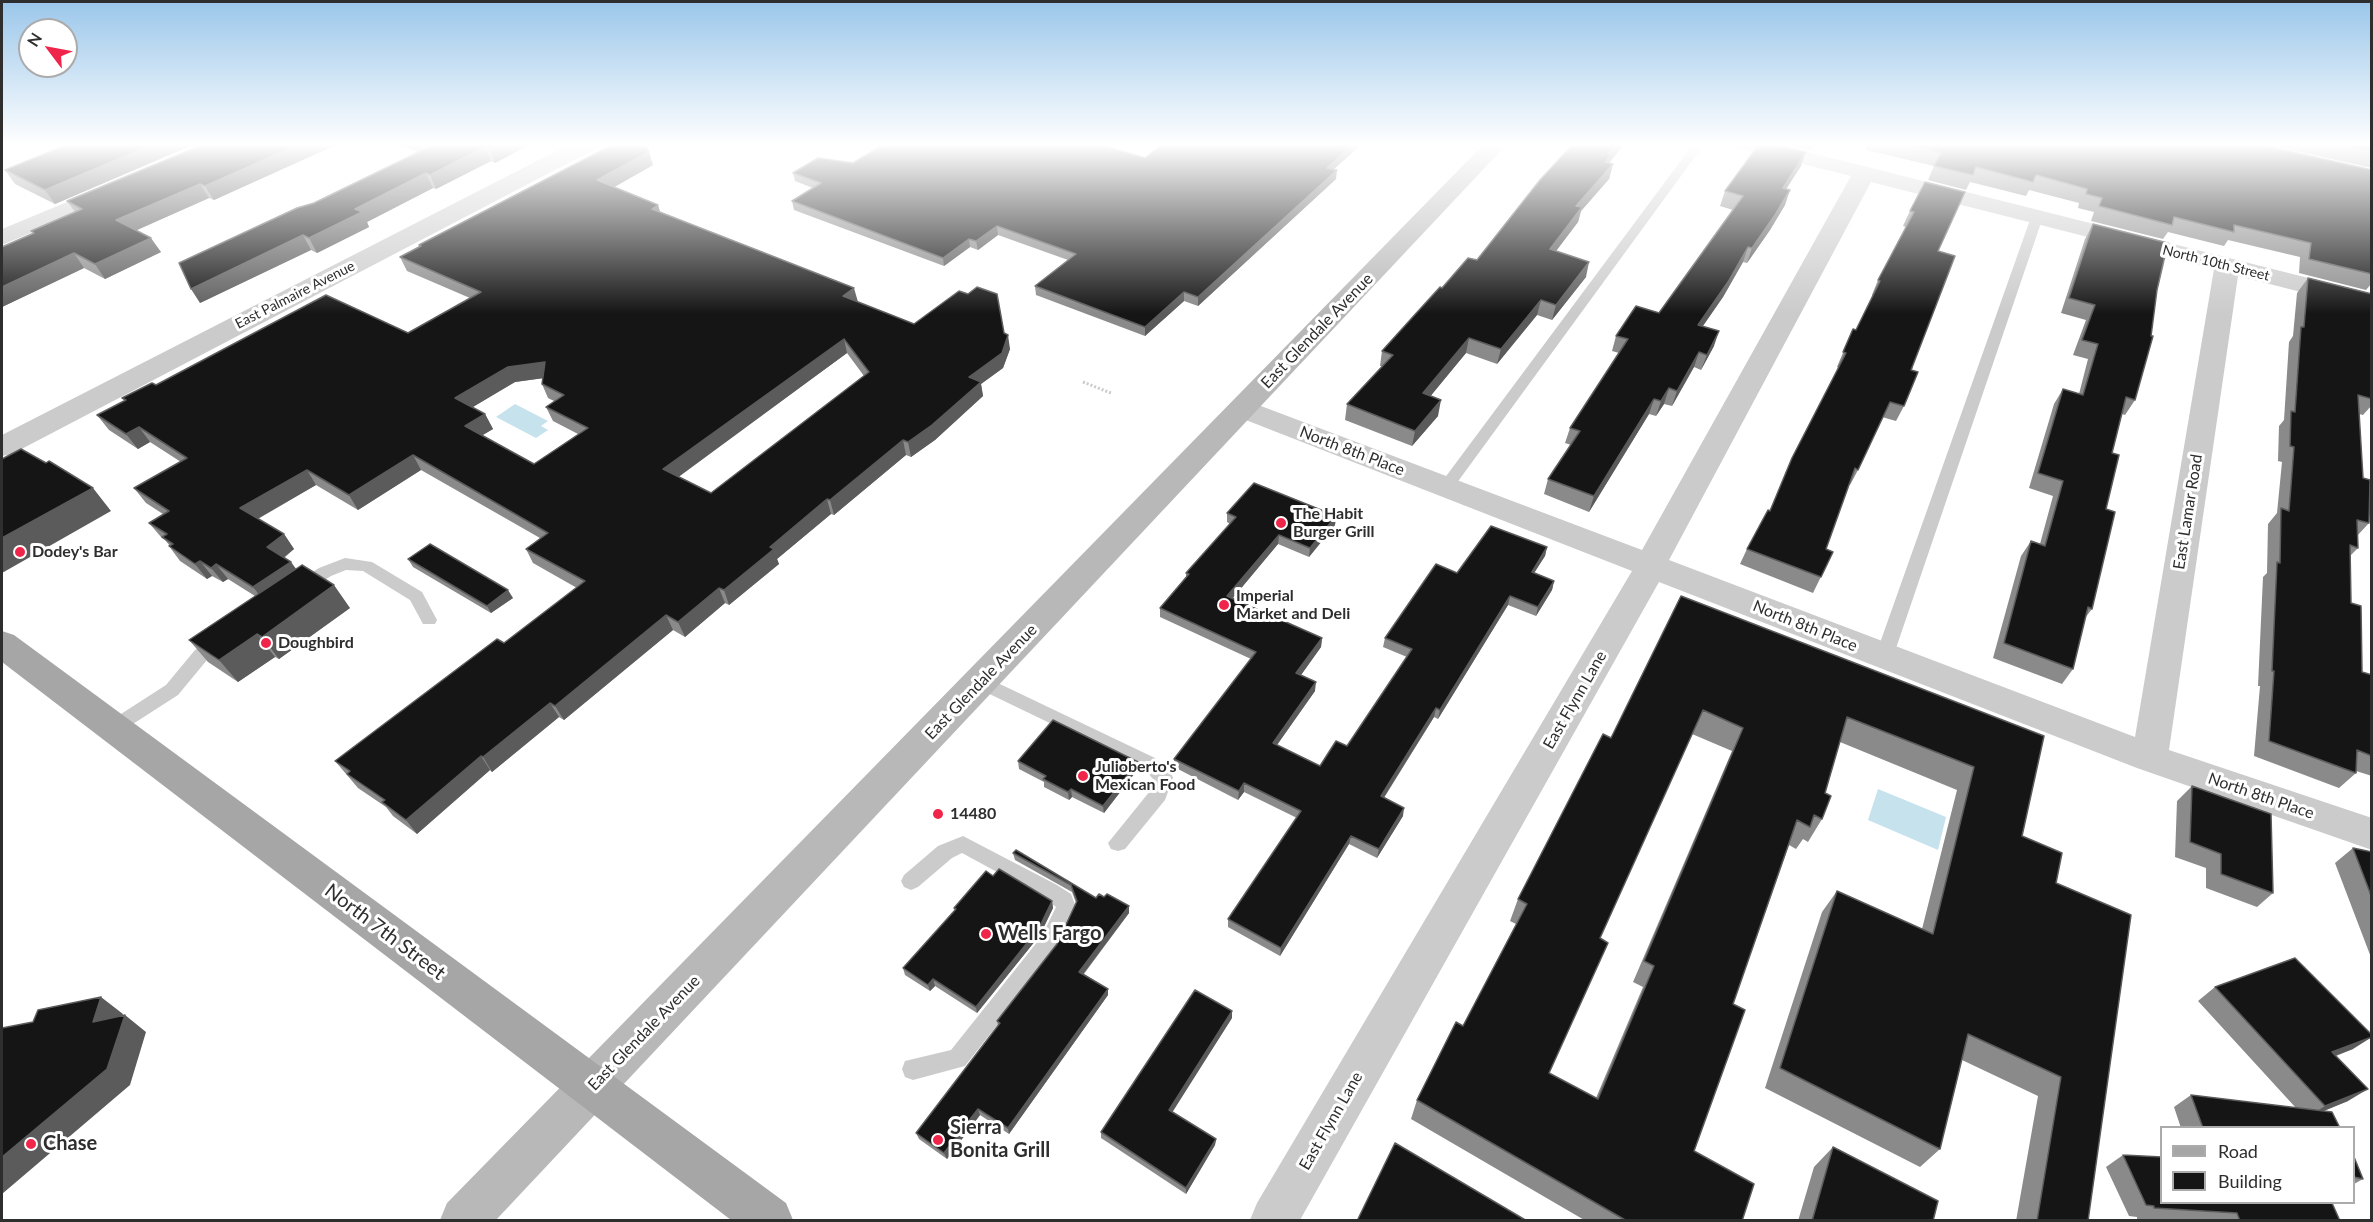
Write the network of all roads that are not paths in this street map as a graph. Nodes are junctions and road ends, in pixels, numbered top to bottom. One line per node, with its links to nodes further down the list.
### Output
1 (89, 200): 8 (street)
2 (479, 200): 12 (street, East Palmaire Avenue)
3 (1443, 200): 11 (main road, East Glendale Avenue)
4 (1658, 200): 13 (lane)
5 (1849, 200): 14 (street, East Flynn Lane)
6 (1970, 200): 7 (street, North 10th Street)
7 (2037, 217): 9 (street, North 10th Street); 19 (lane)
8 (2, 238)
9 (2227, 266): 10 (street, North 10th Street); 22 (street, East Lamar Road)
10 (2372, 302)
11 (1243, 409): 13 (street, North 8th Place); 20 (main road, East Glendale Avenue)
12 (2, 447)
13 (1446, 487): 14 (street, North 8th Place)
14 (1651, 565): 19 (street, North 8th Place); 30 (street, East Flynn Lane)
15 (287, 598): 16 (lane)
16 (429, 620)
17 (239, 630): 21 (lane)
18 (2, 644): 21 (main road, North 7th Street)
19 (1884, 657): 22 (street, North 8th Place)
20 (981, 682): 24 (lane); 27 (main road, East Glendale Avenue)
21 (113, 728): 27 (main road, North 7th Street)
22 (2150, 758): 23 (street, North 8th Place)
23 (2372, 834)
24 (1118, 843)
25 (911, 881): 26 (lane)
26 (913, 1069)
27 (591, 1088): 28 (main road, East Glendale Avenue); 29 (main road, North 7th Street)
28 (464, 1221)
29 (769, 1221)
30 (1274, 1221)

